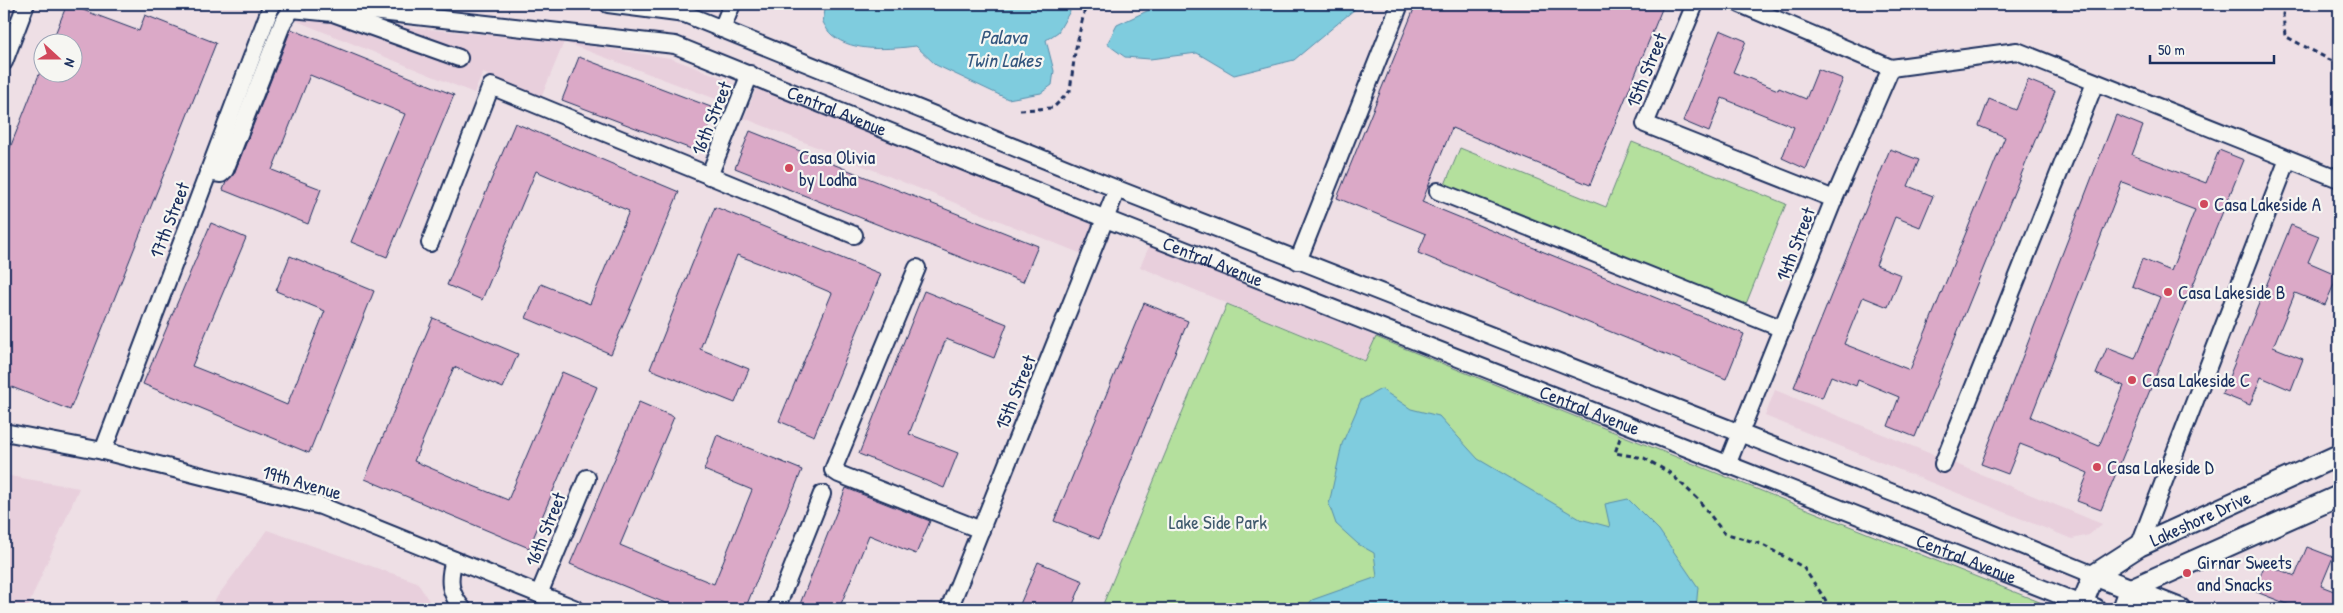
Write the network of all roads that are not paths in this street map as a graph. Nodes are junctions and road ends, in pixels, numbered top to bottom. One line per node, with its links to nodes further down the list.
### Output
1 (26, 4): 11 (street)
2 (272, 4): 16 (street, 17th Street)
3 (308, 4): 13 (street, Central Avenue)
4 (608, 4): 9 (street, Central Avenue)
5 (732, 4): 9 (street)
6 (1400, 4): 25 (street)
7 (1695, 4): 21 (street, 15th Street)
8 (1740, 4): 12 (street)
9 (722, 30): 19 (street, Central Avenue)
10 (459, 58): 16 (street)
11 (4, 62)
12 (1892, 68): 14 (street); 21 (street, 14th Street)
13 (750, 74): 17 (street, 16th Street); 22 (street, Central Avenue)
14 (2095, 83): 15 (street); 33 (street)
15 (2288, 159): 18 (street); 38 (street)
16 (208, 172): 30 (street, 17th Street)
17 (709, 176): 23 (street); 24 (street)
18 (2339, 178)
19 (1117, 189): 22 (street, 15th Street); 25 (street, Central Avenue)
20 (1438, 191): 27 (street)
21 (1834, 199): 27 (street, 14th Street)
22 (1106, 219): 32 (street, Central Avenue); 37 (street, 15th Street)
23 (854, 235)
24 (430, 244)
25 (1298, 261): 29 (street, Central Avenue)
26 (917, 268): 37 (street)
27 (1783, 329): 29 (street, 14th Street)
28 (4, 432): 30 (street, 19th Avenue)
29 (1739, 435): 32 (street, 14th Street); 40 (street, Central Avenue)
30 (102, 451): 39 (street, 19th Avenue)
31 (2339, 455): 38 (street, Lakeshore Drive)
32 (1726, 464): 43 (street, Central Avenue)
33 (1943, 464)
34 (587, 478): 42 (street, 16th Street)
35 (822, 494): 46 (street)
36 (2339, 496): 41 (street, Lakeshore Drive)
37 (981, 530): 47 (street, 15th Street)
38 (2139, 546): 40 (street, Lakeshore Drive)
39 (454, 560): 42 (street, 19th Avenue); 44 (street)
40 (2094, 575): 41 (street, Central Avenue); 43 (street)
41 (2129, 590): 48 (street); 49 (street, Central Avenue)
42 (539, 594): 45 (street, 19th Avenue)
43 (2088, 607)
44 (463, 609)
45 (576, 609)
46 (776, 609)
47 (949, 609)
48 (2122, 609)
49 (2180, 609)

